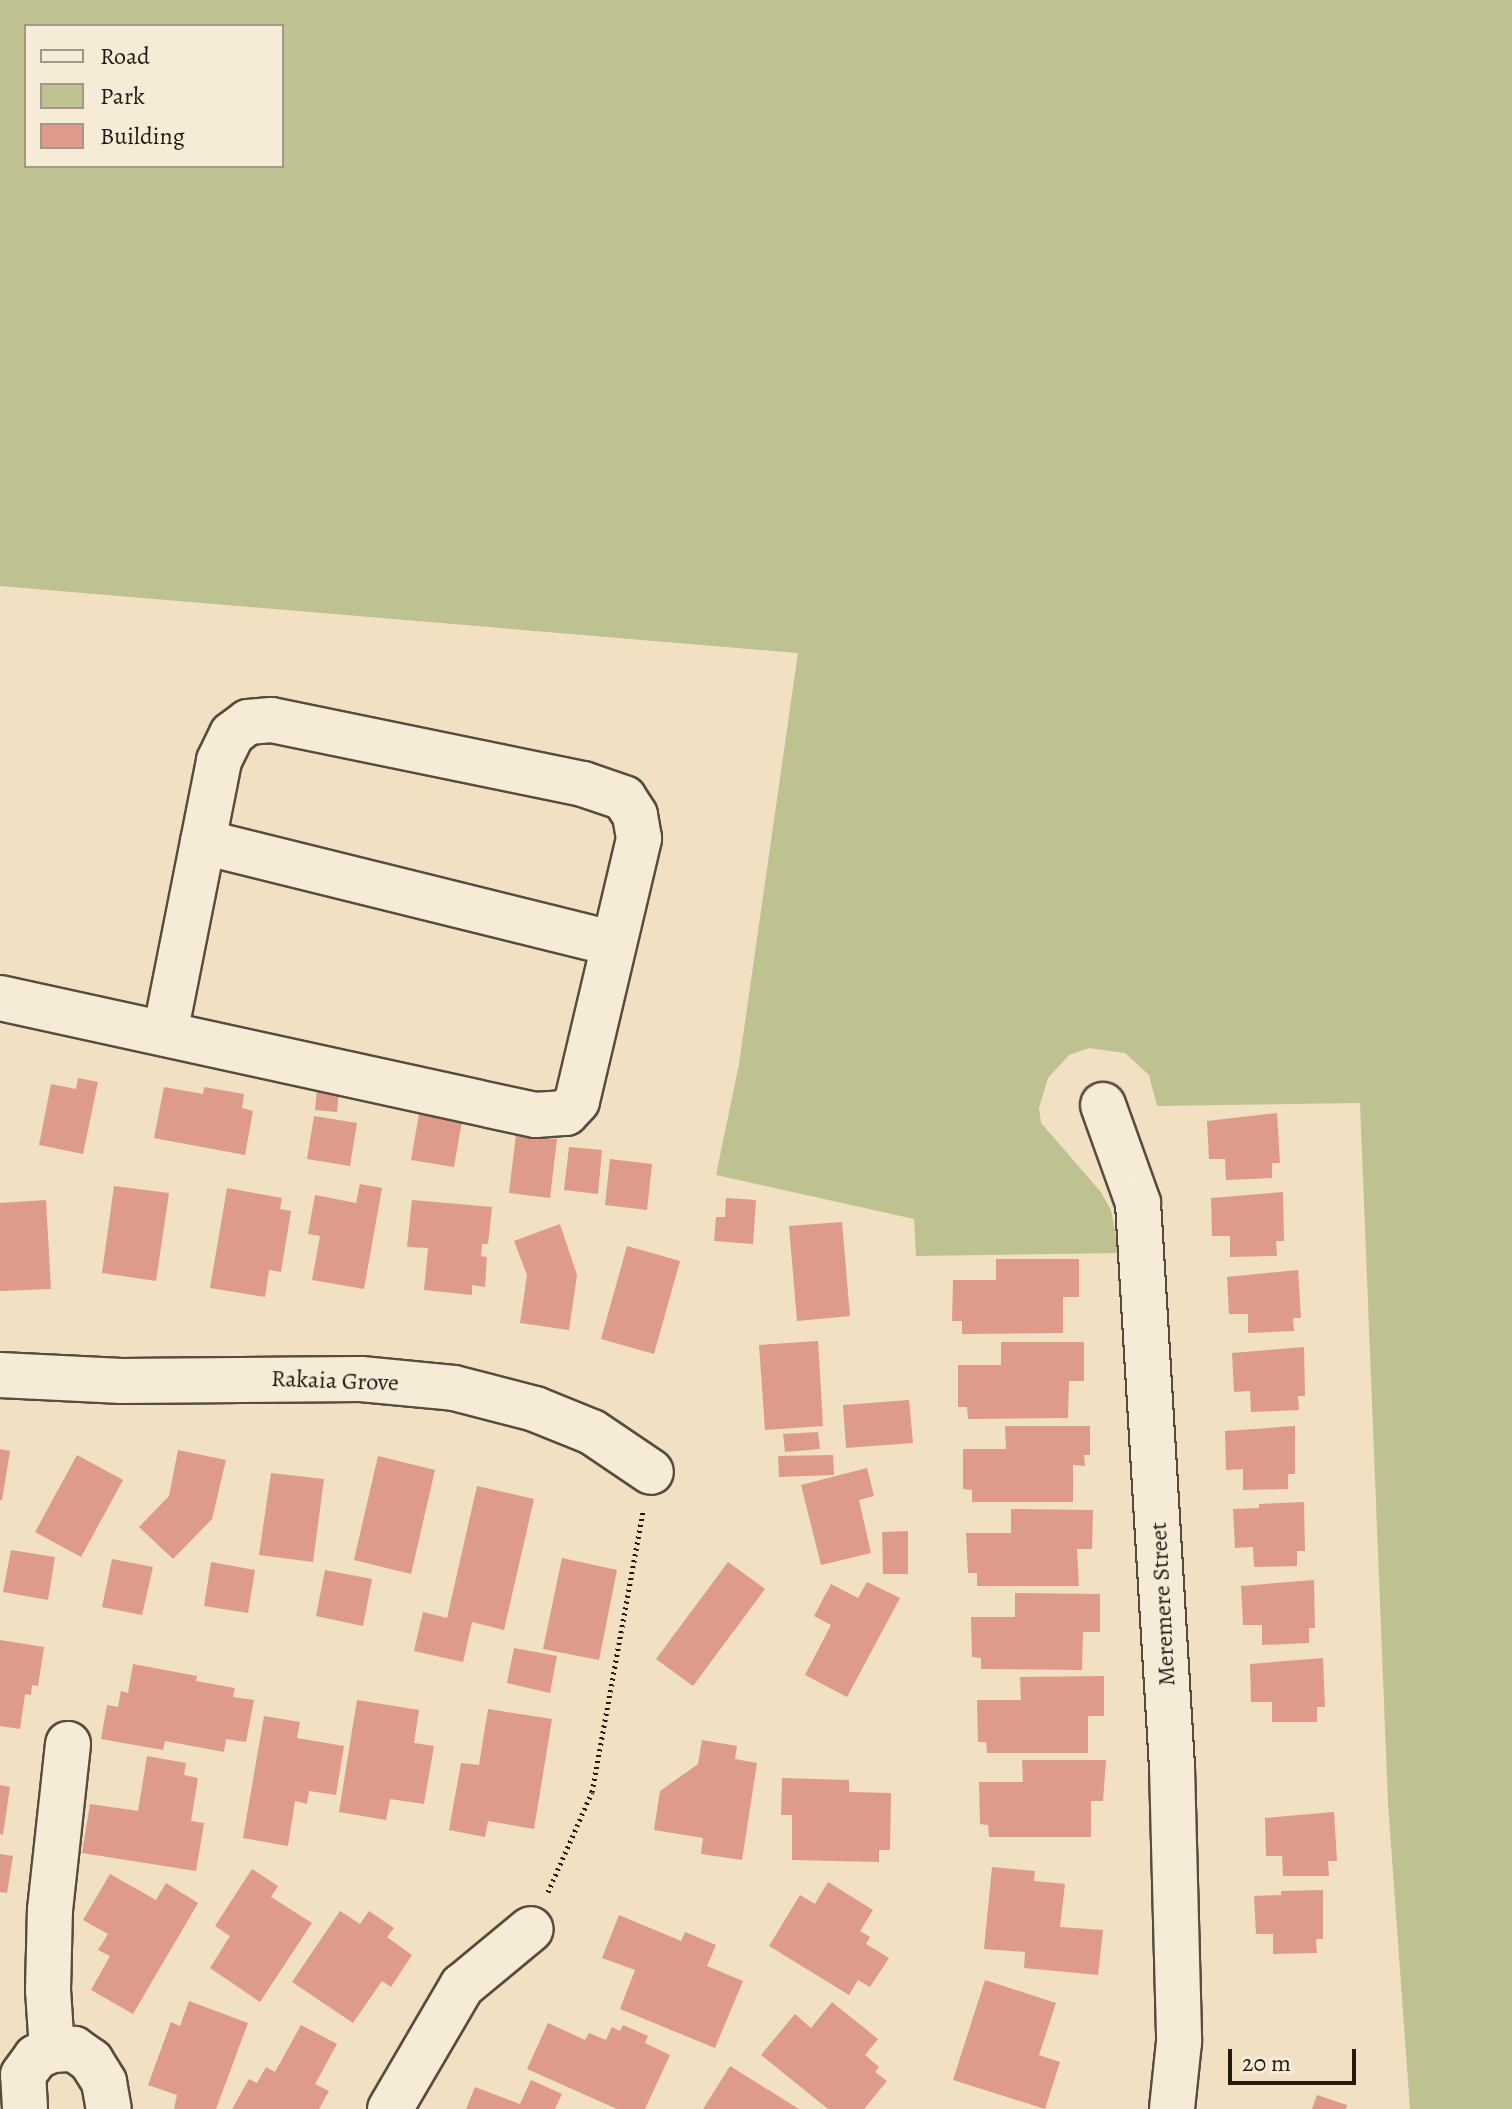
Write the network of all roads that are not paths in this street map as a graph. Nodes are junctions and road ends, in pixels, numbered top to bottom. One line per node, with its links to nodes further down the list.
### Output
1 (203, 842): 2 (street); 2 (street); 4 (street)
2 (614, 944): 4 (street)
3 (0, 998): 4 (street)
4 (165, 1033)
5 (1103, 1105): 14 (street, Meremere Street)
6 (0, 1375): 7 (street, Rakaia Grove)
7 (651, 1472)
8 (68, 1744): 10 (street)
9 (531, 1929): 13 (street)
10 (52, 2050): 11 (street); 12 (street)
11 (25, 2109)
12 (109, 2109)
13 (390, 2109)
14 (1172, 2109)

